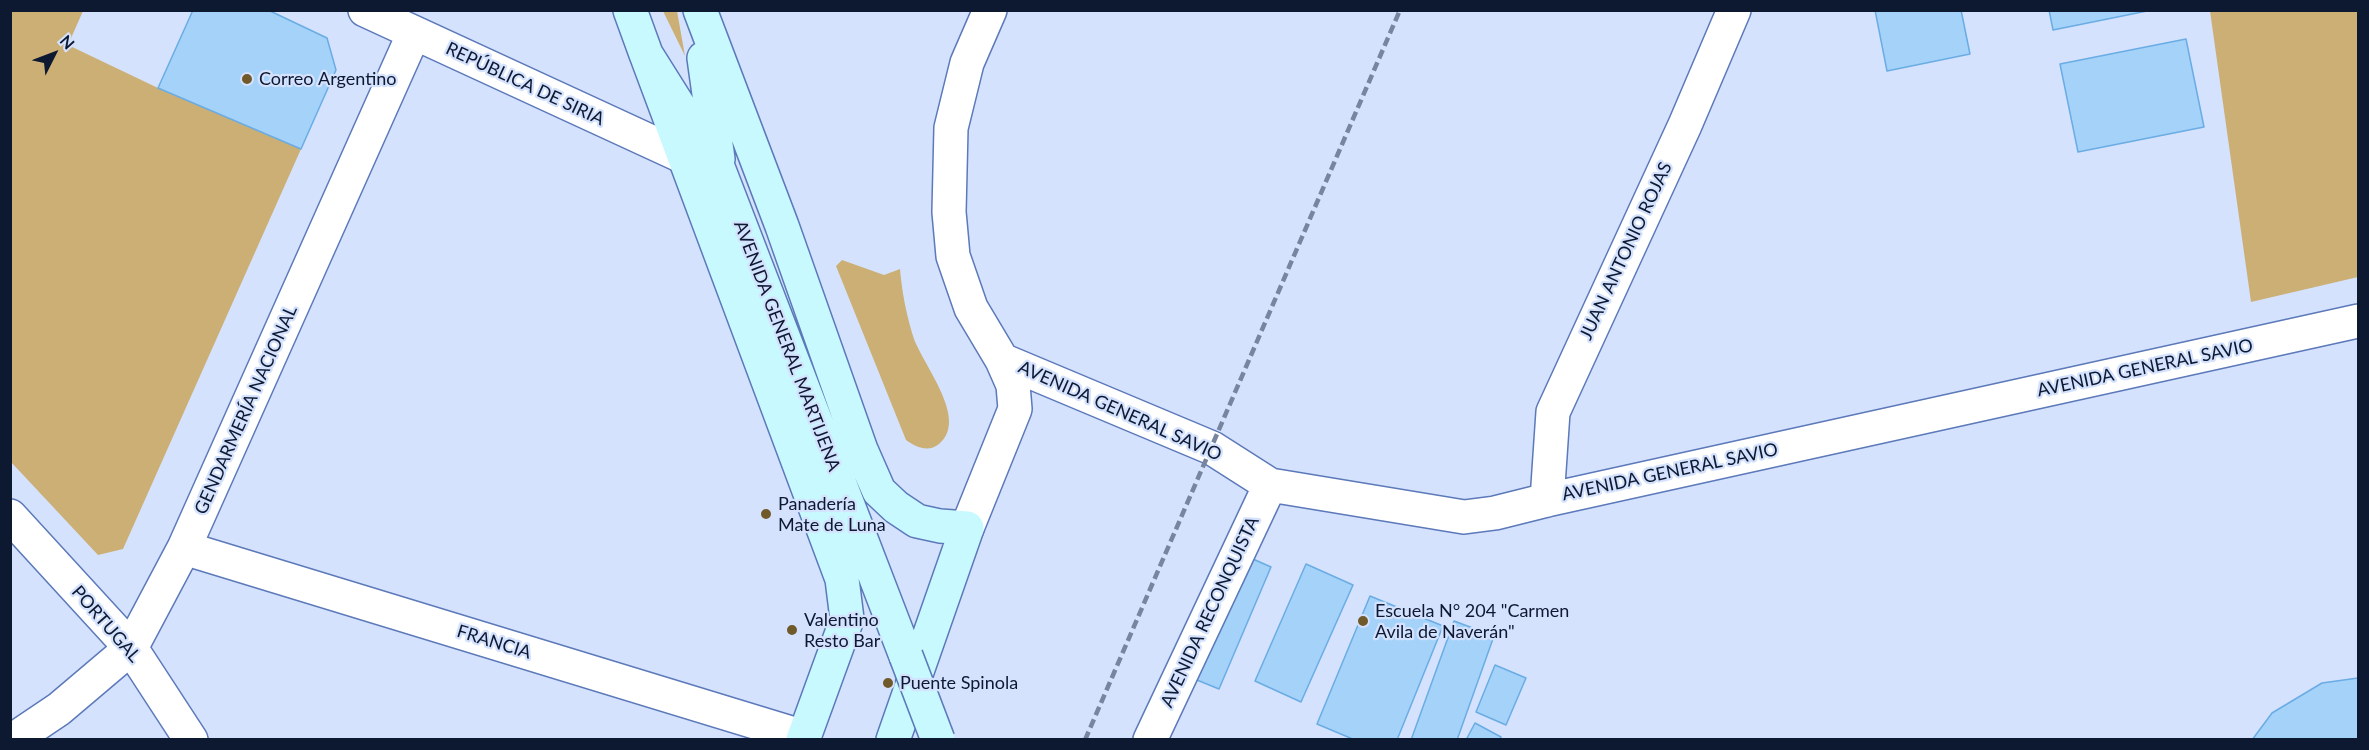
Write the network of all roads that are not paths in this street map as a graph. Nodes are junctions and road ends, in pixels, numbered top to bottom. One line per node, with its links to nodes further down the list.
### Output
1 (365, 10): 6 (street, REPÚBLICA DE SIRIA)
2 (630, 10): 7 (street)
3 (699, 10): 9 (street); 15 (street)
4 (990, 10): 11 (street)
5 (1734, 10): 13 (street, JUAN ANTONIO ROJAS)
6 (414, 33): 8 (street, REPÚBLICA DE SIRIA); 16 (street, GENDARMERÍA NACIONAL)
7 (646, 54): 8 (street); 9 (street)
8 (684, 157): 18 (street)
9 (719, 170): 22 (street, AVENIDA GENERAL MARTIJENA, bridge)
10 (2358, 321): 13 (street, AVENIDA GENERAL SAVIO)
11 (1002, 360): 12 (street, AVENIDA GENERAL SAVIO); 15 (street)
12 (1270, 485): 13 (street, AVENIDA GENERAL SAVIO); 23 (street, AVENIDA RECONQUISTA)
13 (1547, 500)
14 (10, 516): 17 (street, PORTUGAL)
15 (968, 528): 21 (street)
16 (184, 548): 17 (street, GENDARMERÍA NACIONAL); 18 (street, FRANCIA)
17 (131, 648): 19 (street, GENDARMERÍA NACIONAL); 20 (street, PORTUGAL)
18 (804, 738)
19 (13, 740)
20 (192, 740)
21 (893, 740)
22 (938, 740)
23 (1150, 740)

